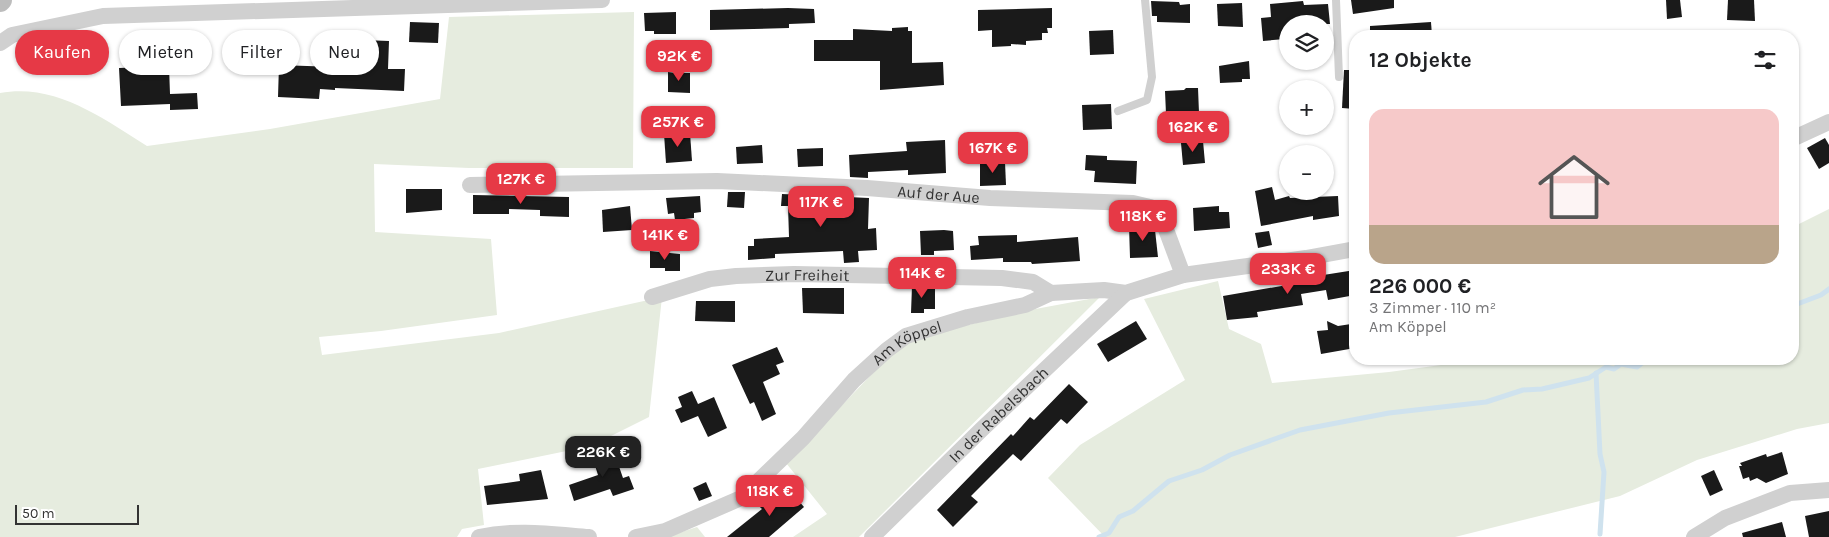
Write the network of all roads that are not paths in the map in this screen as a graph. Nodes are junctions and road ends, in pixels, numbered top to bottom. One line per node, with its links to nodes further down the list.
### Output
1 (602, 0): 4 (street)
2 (1145, 0): 6 (lane)
3 (1336, 0): 5 (lane)
4 (0, 42)
5 (1338, 77)
6 (1118, 110)
7 (1829, 122): 8 (street)
8 (1799, 136)
9 (470, 186): 11 (street, Auf der Aue)
10 (1349, 250): 11 (street, Am Köppel)
11 (1184, 274): 13 (street, Am Köppel)
12 (1051, 293): 13 (street, Am Köppel); 14 (street, Zur Freiheit); 18 (street, Am Köppel)
13 (1126, 293): 19 (street, In der Rabelsbach)
14 (652, 297)
15 (1829, 490): 20 (street)
16 (479, 537): 17 (street)
17 (589, 537)
18 (636, 537)
19 (872, 537)
20 (1694, 537)

